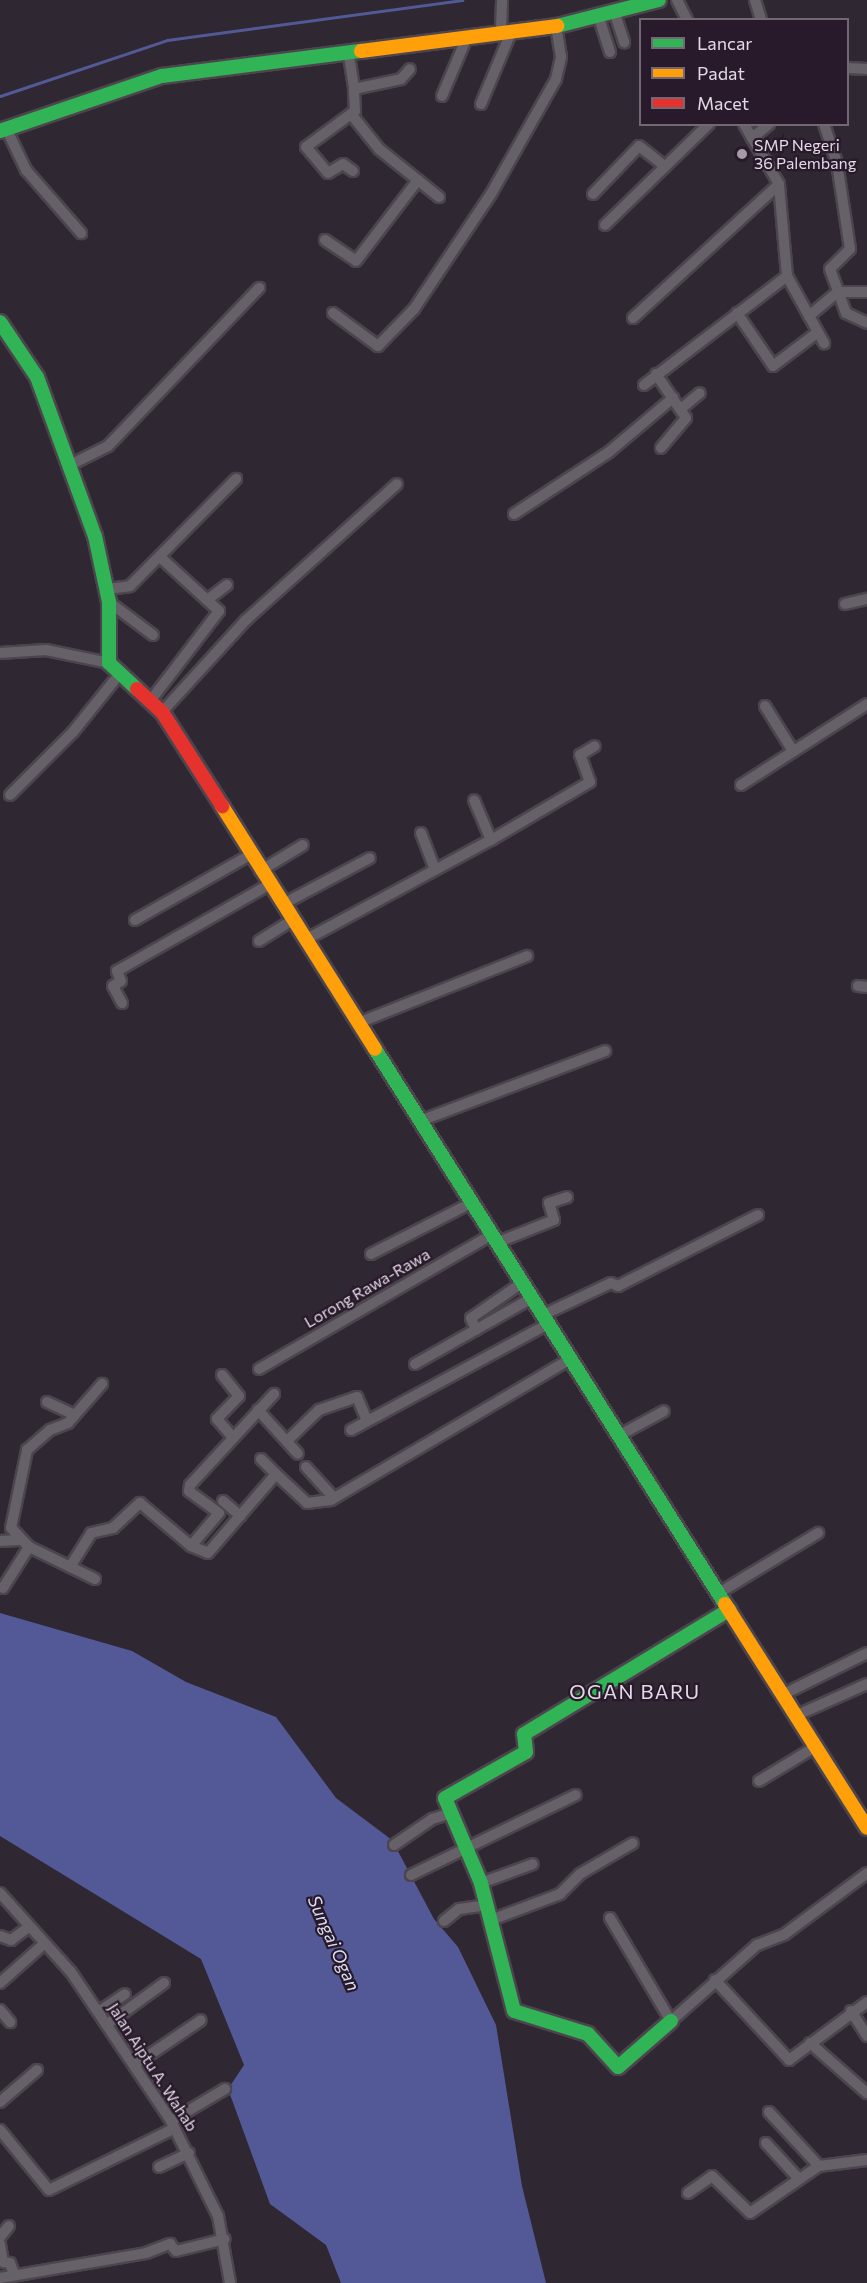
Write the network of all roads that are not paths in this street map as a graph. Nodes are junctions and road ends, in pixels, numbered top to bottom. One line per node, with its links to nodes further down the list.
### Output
1 (659, 0): 5 (street)
2 (677, 0): 7 (street)
3 (754, 0): 8 (street)
4 (502, 4): 10 (street)
5 (614, 11): 6 (street); 12 (street)
6 (598, 15): 9 (street); 13 (street)
7 (686, 18)
8 (760, 18)
9 (556, 26): 10 (street); 41 (street)
10 (507, 30): 11 (street); 20 (street)
11 (467, 37): 14 (street); 19 (street)
12 (624, 42)
13 (610, 52)
14 (349, 56): 18 (street); 26 (street)
15 (849, 68): 17 (street)
16 (410, 69): 18 (street)
17 (867, 69)
18 (354, 89): 21 (street)
19 (442, 96)
20 (481, 104)
21 (351, 114): 29 (street); 30 (street)
22 (707, 126): 28 (street)
23 (745, 126): 27 (street)
24 (767, 126): 27 (street)
25 (825, 126): 39 (street)
26 (3, 129): 35 (street)
27 (752, 138): 31 (street)
28 (665, 166): 32 (street); 34 (street)
29 (353, 171)
30 (418, 180): 33 (street); 36 (street)
31 (778, 184): 37 (street); 44 (street)
32 (593, 194)
33 (439, 197)
34 (605, 225)
35 (81, 232)
36 (325, 240)
37 (787, 276): 42 (street); 43 (street)
38 (260, 288): 55 (street)
39 (838, 292): 40 (street); 43 (street); 46 (street)
40 (867, 292)
41 (333, 313)
42 (737, 313): 47 (street); 49 (street)
43 (809, 316): 47 (street)
44 (633, 318)
45 (0, 322): 55 (street)
46 (867, 323)
47 (818, 332): 48 (street)
48 (824, 343)
49 (656, 374): 50 (street); 52 (street)
50 (644, 385)
51 (700, 393): 53 (street)
52 (674, 398): 53 (street); 58 (street)
53 (682, 408): 54 (street)
54 (661, 448)
55 (70, 465): 61 (street)
56 (236, 479): 59 (street)
57 (397, 484): 72 (street)
58 (514, 514)
59 (159, 556): 61 (street); 63 (street)
60 (227, 585): 63 (street)
61 (108, 596): 65 (street); 67 (street)
62 (867, 599): 64 (street)
63 (207, 600): 69 (street)
64 (845, 604)
65 (153, 635)
66 (0, 653): 67 (street)
67 (109, 663): 68 (street)
68 (121, 672): 69 (street); 76 (street)
69 (151, 700): 72 (street)
70 (867, 704): 74 (street)
71 (765, 706): 74 (street)
72 (162, 712): 81 (street)
73 (595, 746): 79 (street)
74 (793, 751): 75 (street)
75 (741, 785)
76 (10, 795)
77 (474, 800): 79 (street)
78 (421, 833): 83 (street)
79 (491, 840): 83 (street)
80 (303, 845): 84 (street)
81 (250, 855): 84 (street); 87 (street)
82 (370, 858): 86 (street)
83 (435, 869): 89 (street)
84 (260, 871): 85 (street)
85 (270, 884): 86 (street); 92 (street)
86 (282, 904): 88 (street)
87 (135, 920)
88 (293, 920): 89 (street); 90 (street)
89 (305, 940): 93 (street)
90 (259, 941)
91 (527, 956): 93 (street)
92 (122, 1004)
93 (358, 1023): 95 (street)
94 (605, 1051): 95 (street)
95 (420, 1120): 97 (street)
96 (567, 1197): 99 (street, Lorong Rawa-Rawa)
97 (471, 1203): 99 (street); 100 (street)
98 (758, 1215): 103 (street)
99 (493, 1239): 101 (street); 107 (street, Lorong Rawa-Rawa)
100 (371, 1254)
101 (522, 1283): 102 (street); 104 (street)
102 (532, 1298): 103 (street); 104 (street)
103 (546, 1320): 105 (street); 115 (street)
104 (476, 1330): 106 (street)
105 (570, 1359): 118 (street); 124 (street)
106 (416, 1364)
107 (259, 1369)
108 (222, 1375): 117 (street)
109 (102, 1384): 114 (street)
110 (274, 1394): 112 (street)
111 (47, 1402): 114 (street)
112 (258, 1410): 117 (street); 119 (street)
113 (664, 1411): 118 (street)
114 (73, 1414): 128 (street)
115 (367, 1420): 116 (street); 119 (street)
116 (351, 1430)
117 (232, 1436): 131 (street)
118 (618, 1436): 135 (street)
119 (287, 1441): 120 (street)
120 (298, 1454)
121 (261, 1459): 123 (street)
122 (306, 1467): 124 (street)
123 (276, 1474): 124 (street); 126 (street)
124 (334, 1498)
125 (223, 1501): 126 (street)
126 (240, 1516): 131 (street)
127 (818, 1533): 135 (street)
128 (18, 1540): 129 (street); 130 (street)
129 (0, 1541)
130 (29, 1546): 132 (street); 134 (street)
131 (191, 1546): 132 (street)
132 (70, 1567): 133 (street)
133 (95, 1578)
134 (3, 1588)
135 (719, 1593): 136 (street)
136 (729, 1610): 139 (street); 144 (street)
137 (867, 1653): 139 (street)
138 (867, 1684): 140 (street)
139 (782, 1695): 140 (street)
140 (798, 1721): 141 (street)
141 (814, 1745): 142 (street); 145 (street)
142 (759, 1781)
143 (576, 1796): 148 (street)
144 (452, 1813): 147 (street); 148 (street)
145 (867, 1828)
146 (633, 1842): 156 (street)
147 (394, 1845)
148 (468, 1847): 151 (street); 152 (street)
149 (533, 1864): 152 (street)
150 (867, 1873): 161 (street)
151 (411, 1875)
152 (481, 1884): 154 (street)
153 (0, 1893): 158 (street, Jalan Aiptu A. Wahab)
154 (488, 1905): 156 (street); 157 (street)
155 (610, 1918): 170 (street)
156 (491, 1920): 170 (street)
157 (444, 1921)
158 (30, 1927): 159 (street); 160 (street, Jalan Aiptu A. Wahab)
159 (0, 1936)
160 (44, 1944): 162 (street); 168 (street, Jalan Aiptu A. Wahab)
161 (715, 1980): 170 (street); 174 (street)
162 (0, 1983)
163 (164, 1983): 172 (street)
164 (125, 1994): 168 (street)
165 (867, 2002): 167 (street)
166 (0, 2010): 171 (street)
167 (851, 2011): 173 (street); 174 (street)
168 (100, 2012): 172 (street, Jalan Aiptu A. Wahab)
169 (201, 2019): 175 (street)
170 (671, 2021)
171 (10, 2022)
172 (109, 2023): 175 (street, Jalan Aiptu A. Wahab)
173 (867, 2036)
174 (810, 2043): 178 (street)
175 (135, 2064): 181 (street, Jalan Aiptu A. Wahab)
176 (37, 2070): 179 (street)
177 (225, 2089): 181 (street)
178 (867, 2093)
179 (0, 2102)
180 (769, 2112): 186 (street)
181 (173, 2125): 182 (street); 184 (street, Jalan Aiptu A. Wahab)
182 (0, 2130)
183 (766, 2144): 188 (street)
184 (189, 2153): 187 (street); 192 (street, Jalan Aiptu A. Wahab)
185 (867, 2160): 186 (street)
186 (819, 2166): 188 (street)
187 (159, 2167)
188 (798, 2178): 189 (street)
189 (688, 2193)
190 (9, 2226): 191 (street)
191 (0, 2237)
192 (225, 2239): 194 (street); 196 (street, Jalan Aiptu A. Wahab)
193 (0, 2244): 194 (street)
194 (14, 2274): 195 (street)
195 (0, 2278)
196 (230, 2283)

